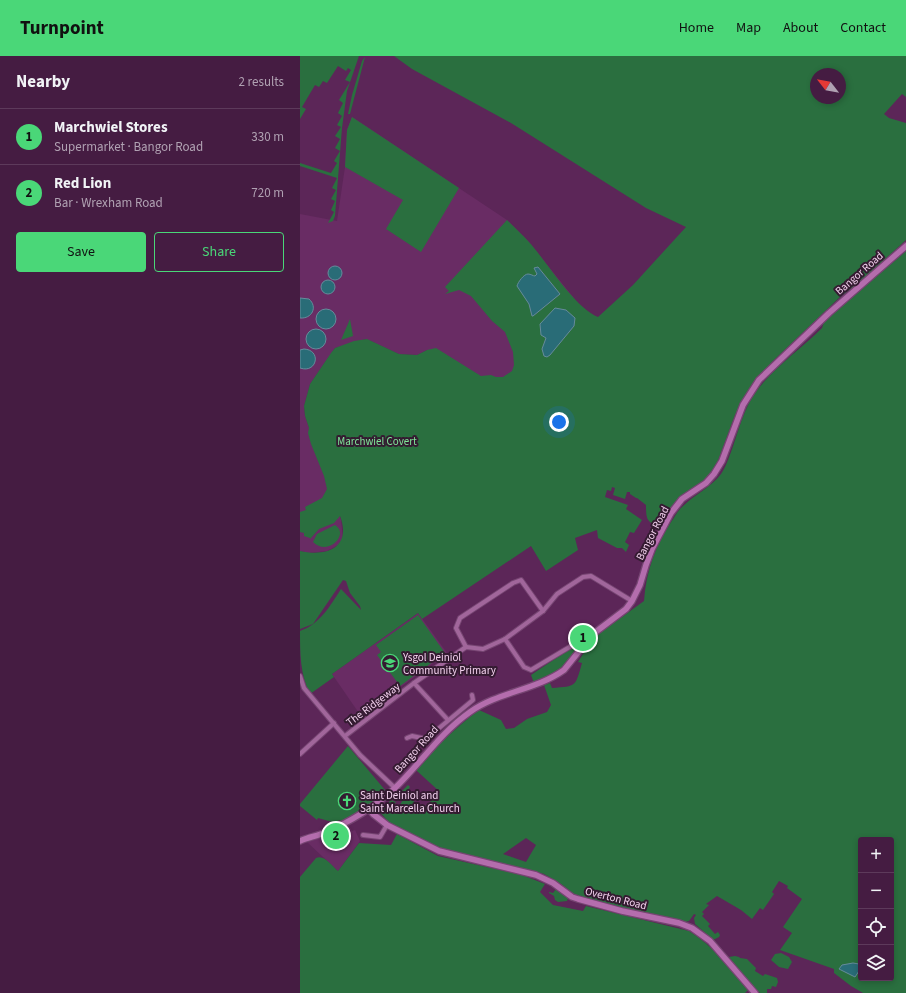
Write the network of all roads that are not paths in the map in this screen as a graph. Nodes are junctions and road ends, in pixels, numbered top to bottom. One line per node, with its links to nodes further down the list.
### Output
1 (906, 246): 2 (main road, Bangor Road)
2 (632, 601): 3 (street); 19 (main road, Bangor Road)
3 (543, 611): 4 (street); 8 (street)
4 (505, 639): 7 (street); 8 (street)
5 (570, 641): 7 (street)
6 (578, 642): 7 (street)
7 (573, 645)
8 (466, 647): 10 (street, The Ridgeway)
9 (300, 676): 11 (street)
10 (414, 684): 14 (street); 16 (street, The Ridgeway)
11 (304, 688): 12 (street); 15 (street)
12 (300, 691)
13 (472, 695): 14 (street)
14 (448, 720): 17 (street)
15 (334, 723): 16 (street); 18 (street)
16 (345, 736): 19 (street)
17 (407, 738)
18 (300, 754)
19 (395, 788): 20 (main road, Bangor Road)
20 (368, 808): 21 (main road, Overton Road); 23 (main road, Bangor Road)
21 (388, 825): 22 (street); 24 (main road, Overton Road)
22 (363, 835)
23 (300, 841)
24 (755, 993)

